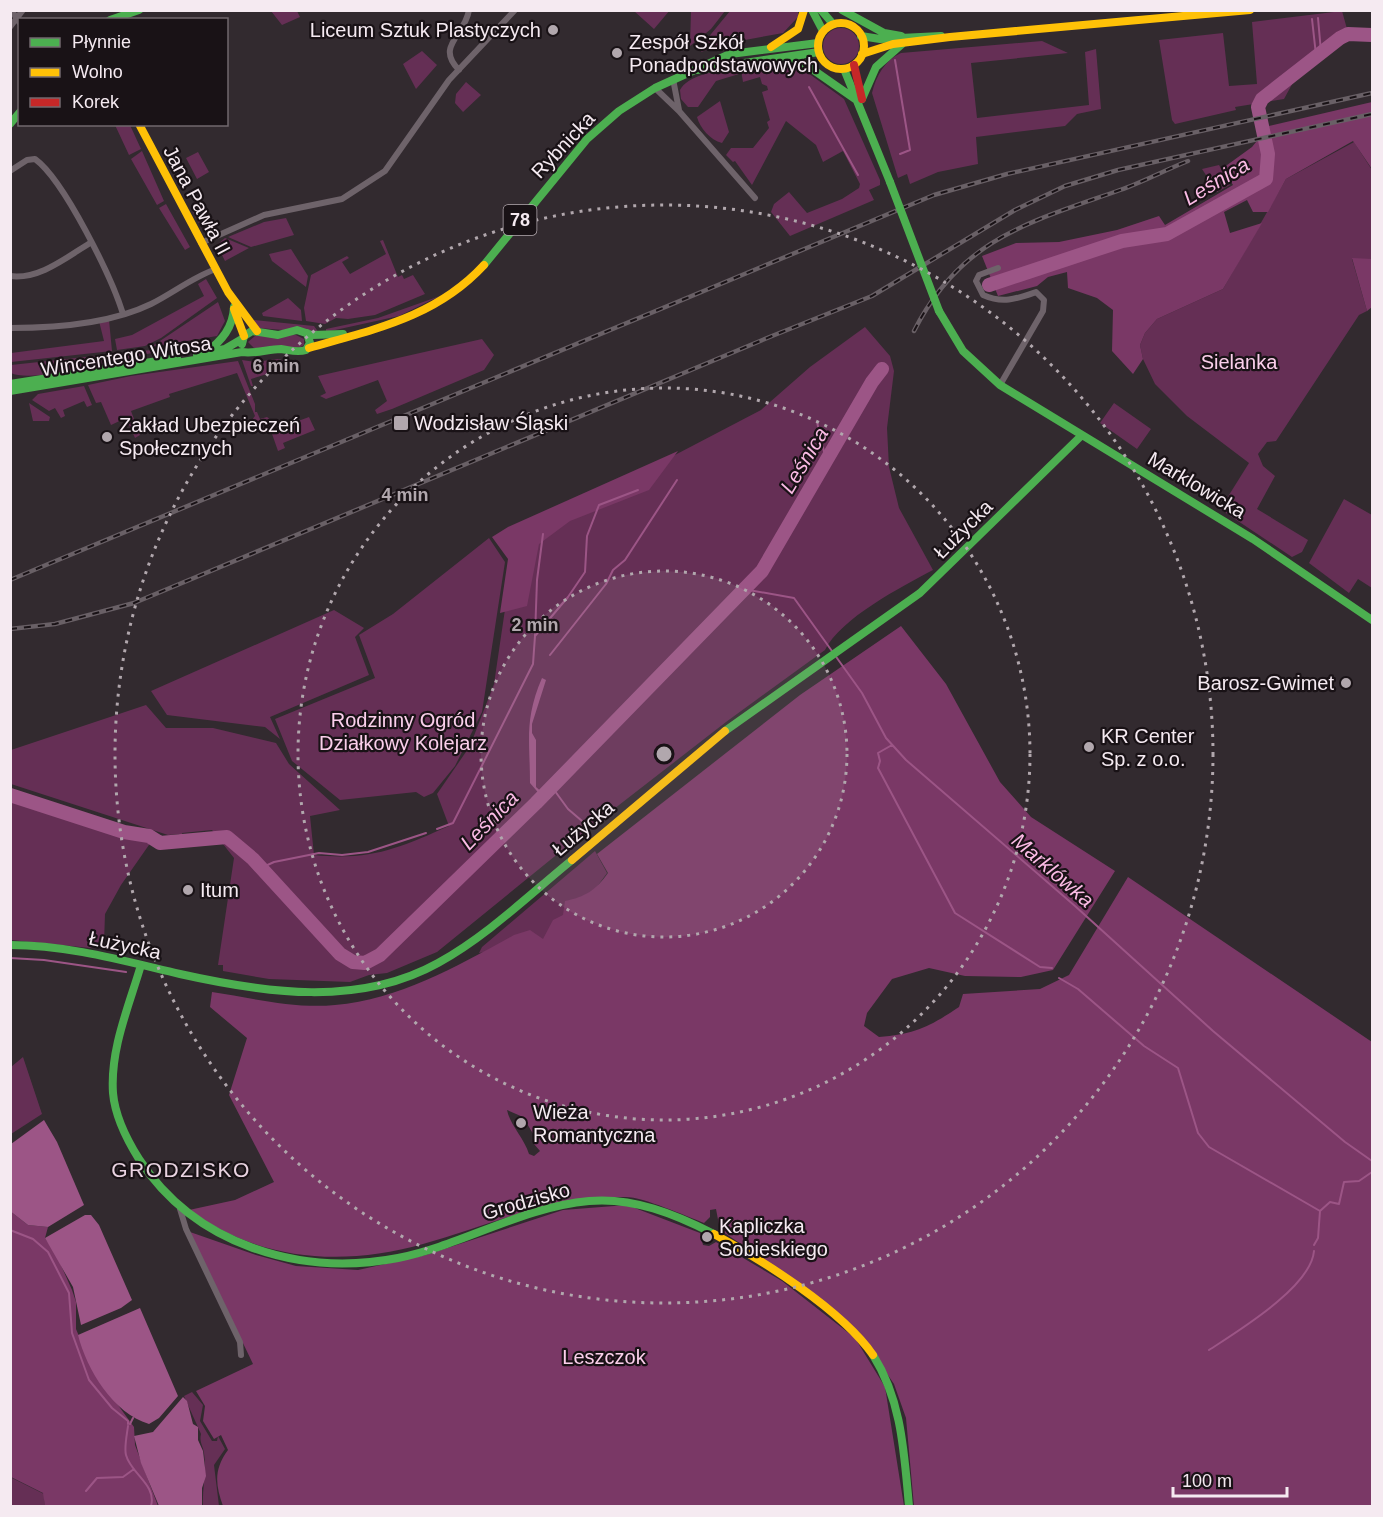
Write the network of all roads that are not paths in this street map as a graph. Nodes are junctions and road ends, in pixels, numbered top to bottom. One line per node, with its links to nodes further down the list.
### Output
1 (11, 10): 12 (street)
2 (138, 10): 11 (main road)
3 (469, 10): 24 (street)
4 (514, 10): 24 (street)
5 (804, 10): 18 (main road)
6 (812, 10): 15 (main road)
7 (821, 10): 13 (main road)
8 (842, 10): 17 (main road)
9 (1250, 10): 10 (main road)
10 (1176, 14): 17 (main road)
11 (116, 18)
12 (18, 21): 14 (street)
13 (833, 24): 15 (main road); 16 (main road)
14 (10, 27)
15 (824, 31): 19 (main road)
16 (861, 36): 17 (main road); 20 (main road)
17 (901, 40): 20 (main road); 28 (main road)
18 (771, 47): 19 (main road, Rybnicka / 78); 25 (main road, Rybnicka / 78)
19 (818, 47): 21 (main road, Rybnicka / 78); 23 (main road)
20 (862, 54): 22 (main road)
21 (781, 56): 25 (main road, Rybnicka / 78); 28 (main road)
22 (854, 65): 23 (main road); 28 (main road, Marklowicka)
23 (843, 69): 28 (main road, Marklowicka)
24 (459, 70): 34 (street)
25 (697, 70): 26 (main road, Rybnicka / 78)
26 (672, 79): 27 (main road, Rybnicka / 78); 29 (street)
27 (655, 88): 29 (street); 44 (main road, Rybnicka / 78)
28 (860, 100): 50 (main road, Marklowicka, bridge)
29 (679, 111): 32 (street)
30 (140, 126): 34 (main road, Jana Pawła II)
31 (10, 171): 33 (street)
32 (755, 198)
33 (90, 243): 37 (street); 40 (street)
34 (201, 243): 36 (main road, Jana Pawła II)
35 (998, 268): 50 (street)
36 (216, 269): 38 (main road, Jana Pawła II); 40 (street)
37 (10, 276)
38 (228, 292): 39 (main road, Jana Pawła II); 42 (main road, Jana Pawła II)
39 (234, 307): 45 (main road, Jana Pawła II); 48 (main road)
40 (123, 314): 41 (street)
41 (10, 328)
42 (257, 331): 43 (main road, 78); 45 (main road, 78)
43 (307, 333): 44 (main road, Rybnicka / 78); 46 (main road)
44 (352, 334): 46 (main road, Rybnicka / 78)
45 (243, 337): 47 (main road, Jana Pawła II); 48 (main road, Wincentego Witosa / 78)
46 (309, 348): 47 (main road, 78)
47 (247, 352): 51 (main road, Wincentego Witosa / 78)
48 (207, 353): 49 (main road, Wincentego Witosa / 78)
49 (14, 383)
50 (1000, 385): 52 (main road, Marklowicka)
51 (10, 391)
52 (1081, 436): 53 (main road, Marklowicka); 55 (main road, Łużycka)
53 (1372, 620)
54 (10, 945): 55 (main road, Łużycka)
55 (141, 965): 56 (main road, Grodzisko)
56 (180, 1209): 57 (street, Grodzisko); 58 (main road, Grodzisko)
57 (241, 1355)
58 (909, 1506)

